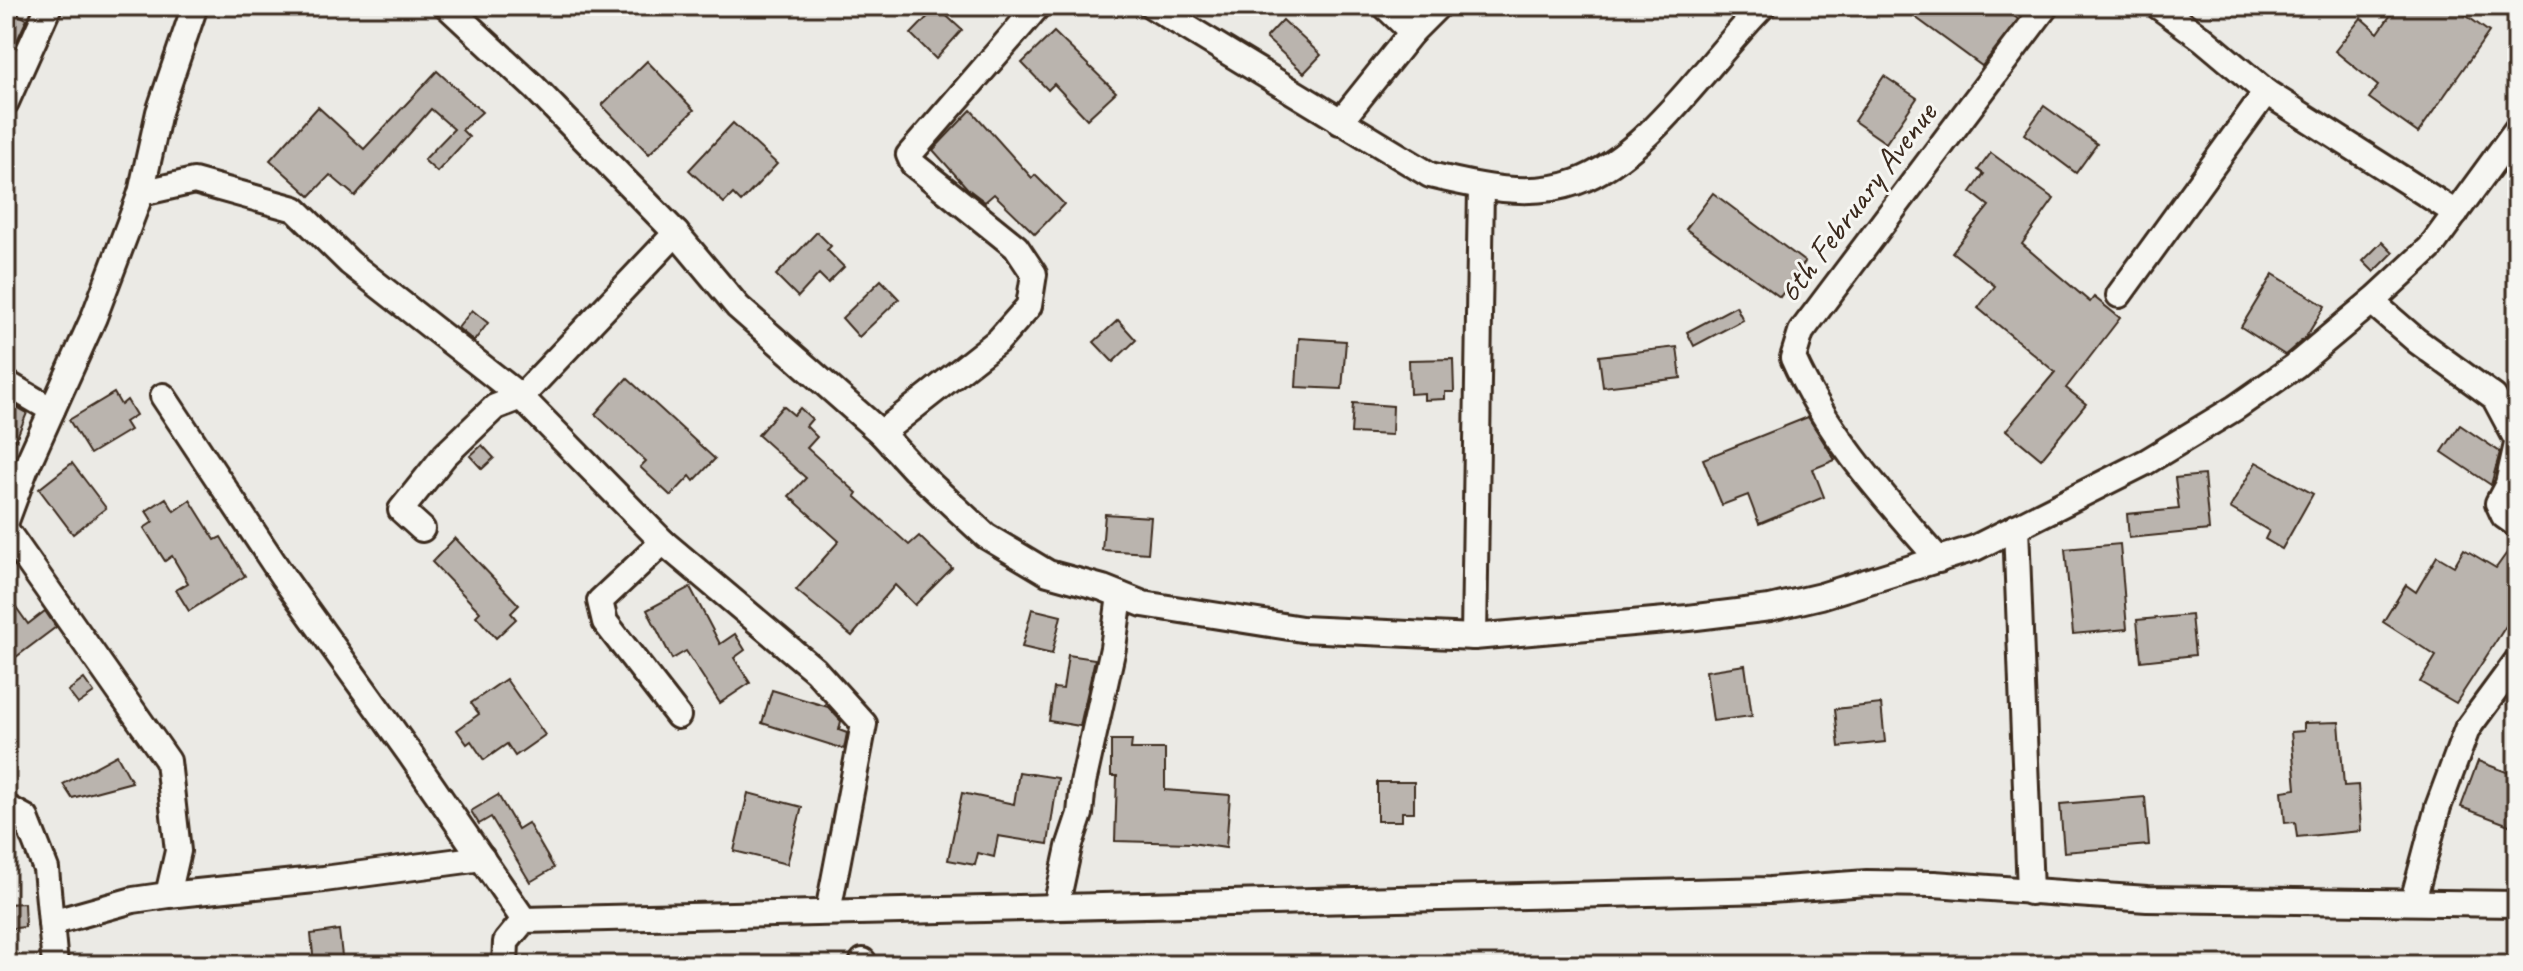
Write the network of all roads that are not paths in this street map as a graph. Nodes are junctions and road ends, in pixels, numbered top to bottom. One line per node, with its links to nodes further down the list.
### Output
1 (49, 6): 13 (street)
2 (195, 6): 17 (street)
3 (447, 6): 19 (street)
4 (1038, 6): 26 (street)
5 (1152, 6): 14 (street)
6 (1385, 6): 11 (street)
7 (1438, 6): 11 (street)
8 (2046, 6): 34 (street, 6th February Avenue)
9 (2158, 6): 12 (street)
10 (1760, 7): 16 (street)
11 (1412, 32): 14 (street)
12 (2266, 92): 18 (street); 20 (street)
13 (6, 102)
14 (1340, 122): 16 (street)
15 (2517, 129): 18 (street)
16 (1481, 187): 36 (street)
17 (141, 193): 24 (street); 25 (street)
18 (2456, 213): 21 (street)
19 (676, 233): 24 (street); 26 (street)
20 (2119, 295)
21 (2372, 302): 27 (street); 30 (street)
22 (6, 383): 25 (street)
23 (163, 396): 40 (street)
24 (521, 397): 31 (street); 33 (street)
25 (52, 410): 28 (street)
26 (881, 433): 35 (street)
27 (2517, 442): 29 (street)
28 (6, 521)
29 (2517, 525)
30 (2016, 527): 34 (street); 41 (street)
31 (422, 529)
32 (6, 530): 42 (street)
33 (663, 542): 38 (street); 46 (street)
34 (1939, 560): 36 (street)
35 (1120, 595): 36 (street); 45 (street)
36 (1474, 637)
37 (2517, 661): 43 (street)
38 (678, 716)
39 (6, 807): 48 (street)
40 (482, 858): 42 (street); 47 (street)
41 (2030, 892): 43 (street); 45 (street)
42 (168, 895): 48 (street)
43 (2413, 901): 44 (street)
44 (2517, 904)
45 (1056, 907): 46 (street)
46 (828, 912): 47 (street)
47 (524, 920): 50 (street)
48 (51, 923): 49 (street)
49 (55, 965)
50 (505, 965)

